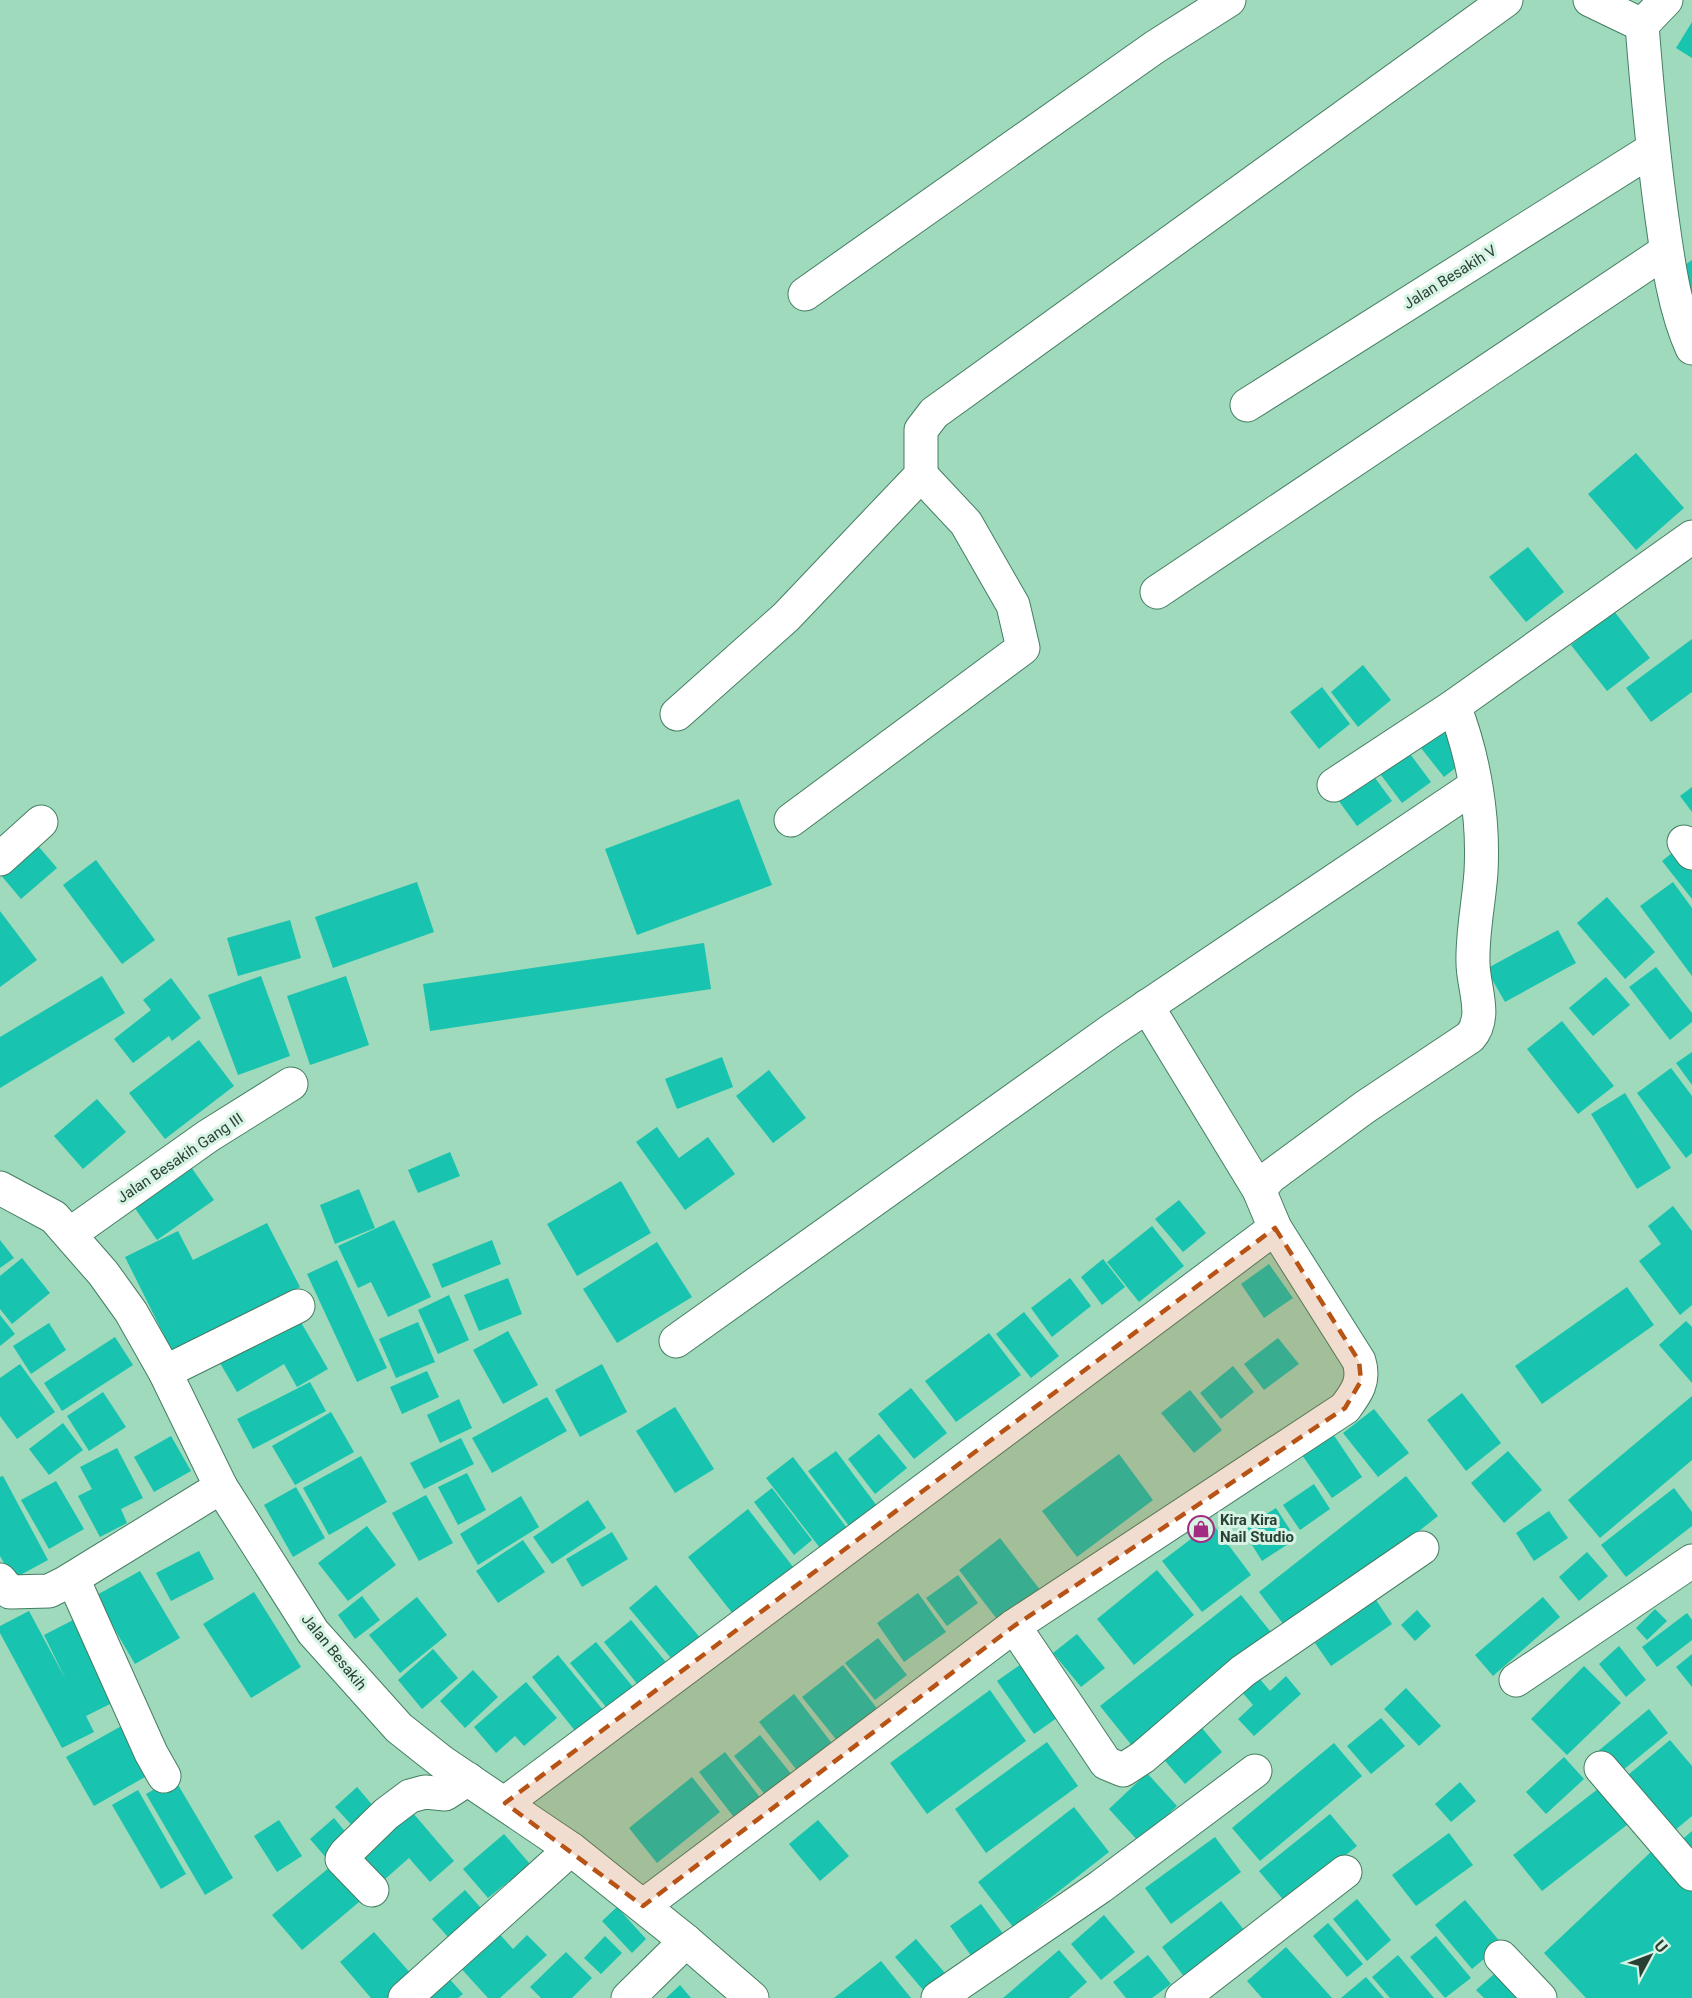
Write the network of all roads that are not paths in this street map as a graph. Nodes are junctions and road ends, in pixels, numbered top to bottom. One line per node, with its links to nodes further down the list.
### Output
1 (1229, 0): 8 (street)
2 (1506, 0): 11 (street)
3 (1590, 0): 5 (street)
4 (1666, 0): 5 (street)
5 (1642, 25): 6 (street)
6 (1653, 148): 7 (street); 10 (street, Jalan Besakih V)
7 (1666, 251): 9 (street); 13 (street)
8 (805, 294)
9 (1692, 348)
10 (1247, 405)
11 (921, 475): 15 (street); 18 (street)
12 (1692, 537): 14 (street)
13 (1157, 592)
14 (1454, 706): 16 (street); 17 (street)
15 (677, 714)
16 (1334, 785)
17 (1475, 786): 21 (street); 23 (street)
18 (791, 820)
19 (41, 822): 20 (street)
20 (0, 859)
21 (1147, 1006): 23 (street); 28 (street)
22 (291, 1084): 26 (street, Jalan Besakih Gang III)
23 (1259, 1190): 25 (street)
24 (6, 1200): 26 (street, Jalan Besakih)
25 (1275, 1228): 35 (street); 41 (street)
26 (70, 1234): 29 (street, Jalan Besakih)
27 (298, 1306): 29 (street)
28 (675, 1341)
29 (165, 1372): 30 (street, Jalan Besakih)
30 (221, 1487): 33 (street); 40 (street, Jalan Besakih)
31 (1422, 1548): 35 (street)
32 (1692, 1562): 36 (street)
33 (73, 1579): 34 (street); 39 (street)
34 (0, 1580)
35 (1014, 1626): 46 (street)
36 (1516, 1680)
37 (1601, 1768): 44 (street)
38 (1255, 1771): 52 (street)
39 (164, 1776)
40 (468, 1779): 41 (street, Jalan Besakih); 45 (street)
41 (505, 1803): 42 (street, Jalan Besakih)
42 (571, 1850): 46 (street, Jalan Besakih); 49 (street)
43 (1345, 1872): 53 (street)
44 (1692, 1874)
45 (372, 1890)
46 (643, 1906): 47 (street, Jalan Besakih)
47 (686, 1941): 50 (street); 51 (street, Jalan Besakih)
48 (1501, 1957): 54 (street)
49 (405, 1998)
50 (628, 1998)
51 (752, 1998)
52 (938, 1998)
53 (1182, 1998)
54 (1540, 1998)

